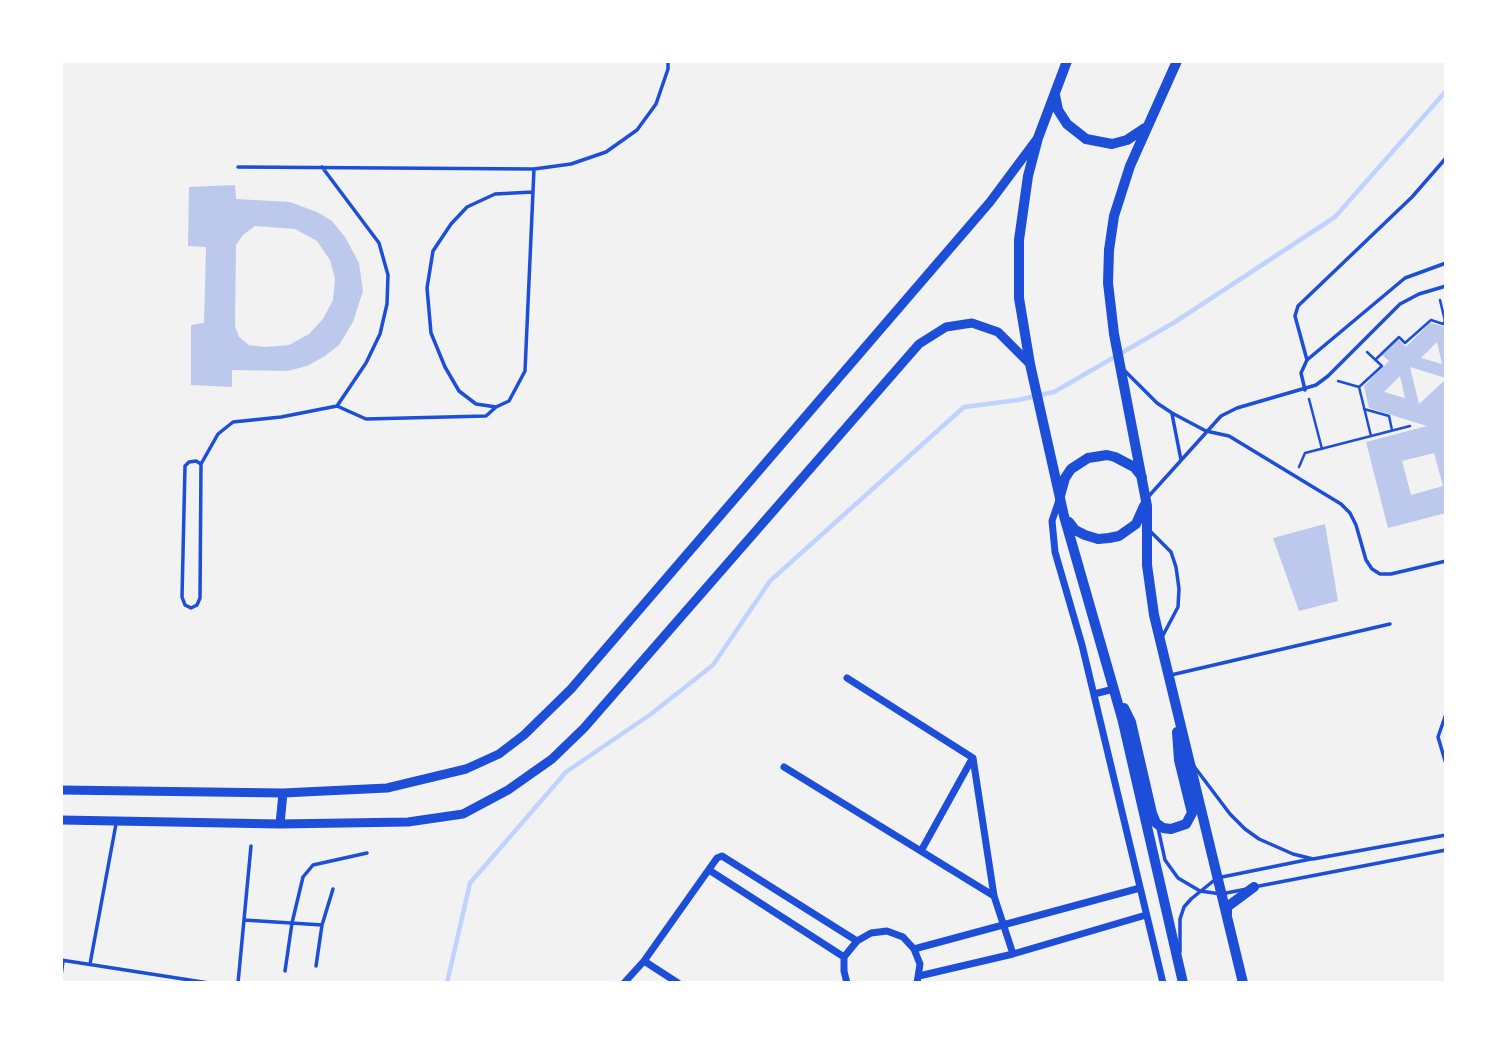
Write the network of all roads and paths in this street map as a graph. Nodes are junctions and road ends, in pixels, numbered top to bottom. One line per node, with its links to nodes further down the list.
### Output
1 (668, 61): 10 (lane)
2 (1066, 61): 4 (main road)
3 (1177, 61): 5 (main road)
4 (1054, 94): 5 (main road); 6 (main road)
5 (1145, 128): 19 (main road)
6 (1038, 138): 18 (main road); 55 (street)
7 (1446, 158): 16 (lane)
8 (238, 167): 9 (lane)
9 (323, 167): 10 (lane); 24 (lane)
10 (534, 169): 11 (lane)
11 (533, 192): 25 (lane); 25 (lane)
12 (1446, 263): 16 (lane)
13 (1446, 286): 22 (lane)
14 (1440, 300): 17 (path)
15 (1367, 352): 17 (path)
16 (1307, 360): 22 (lane)
17 (1375, 360): 21 (path)
18 (1030, 363): 37 (main road); 59 (street)
19 (1120, 363): 27 (lane); 36 (main road)
20 (1338, 381): 21 (path)
21 (1359, 387): 26 (path)
22 (1305, 390): 30 (lane)
23 (1309, 399): 32 (path)
24 (337, 407): 25 (lane); 34 (lane)
25 (496, 407)
26 (1364, 409): 29 (path); 31 (path)
27 (1172, 413): 30 (lane); 33 (lane)
28 (1410, 426): 29 (path)
29 (1392, 430): 31 (path)
30 (1206, 431): 33 (lane); 41 (lane)
31 (1371, 436): 32 (path)
32 (1322, 449): 35 (path)
33 (1181, 460): 38 (lane)
34 (201, 464): 34 (lane)
35 (1299, 467)
36 (1142, 477): 37 (main road); 38 (main road)
37 (1060, 497): 39 (main road); 47 (street)
38 (1146, 499): 39 (main road); 40 (main road)
39 (1064, 516): 46 (main road)
40 (1147, 527): 43 (main road); 43 (lane)
41 (1446, 561)
42 (1390, 624): 44 (lane)
43 (1160, 641): 44 (main road)
44 (1169, 676): 48 (main road)
45 (847, 678): 50 (street)
46 (1114, 689): 47 (street); 58 (main road); 90 (main road)
47 (1094, 694): 69 (street)
48 (1175, 703): 51 (main road); 58 (main road)
49 (1446, 714): 52 (lane)
50 (973, 758): 63 (street); 73 (street)
51 (1188, 758): 65 (lane); 67 (main road)
52 (1446, 764)
53 (784, 767): 63 (street)
54 (61, 790): 55 (street)
55 (282, 793): 59 (street)
56 (61, 820): 57 (street)
57 (117, 822): 59 (street); 86 (lane)
58 (1156, 823): 71 (lane)
59 (280, 824)
60 (1446, 835): 65 (lane)
61 (251, 846): 75 (lane)
62 (1446, 850): 68 (lane)
63 (921, 851): 73 (street)
64 (368, 853): 77 (lane)
65 (1313, 859): 67 (lane)
66 (709, 870): 80 (street); 83 (street); 85 (street)
67 (1217, 878): 71 (lane); 72 (main road)
68 (1254, 887): 72 (lane); 76 (main road)
69 (1140, 888): 74 (street); 78 (street)
70 (333, 889): 79 (lane)
71 (1200, 891): 72 (lane); 90 (lane)
72 (1221, 894): 76 (main road)
73 (994, 896): 78 (street)
74 (1146, 915): 82 (street); 97 (street)
75 (244, 920): 77 (lane); 93 (lane)
76 (1228, 921): 98 (main road)
77 (292, 923): 79 (lane); 88 (lane)
78 (1004, 924): 81 (street); 82 (street)
79 (323, 925): 87 (lane)
80 (857, 941): 81 (street); 83 (street)
81 (914, 948): 91 (street)
82 (1013, 954): 91 (street)
83 (844, 957): 96 (street)
84 (62, 960): 86 (lane); 89 (lane)
85 (644, 961): 94 (street); 95 (street)
86 (90, 964): 92 (lane)
87 (316, 966)
88 (285, 971)
89 (61, 976)
90 (1182, 980)
91 (919, 981)
92 (209, 983)
93 (238, 983)
94 (624, 983)
95 (678, 983)
96 (847, 983)
97 (1163, 983)
98 (1243, 983)

